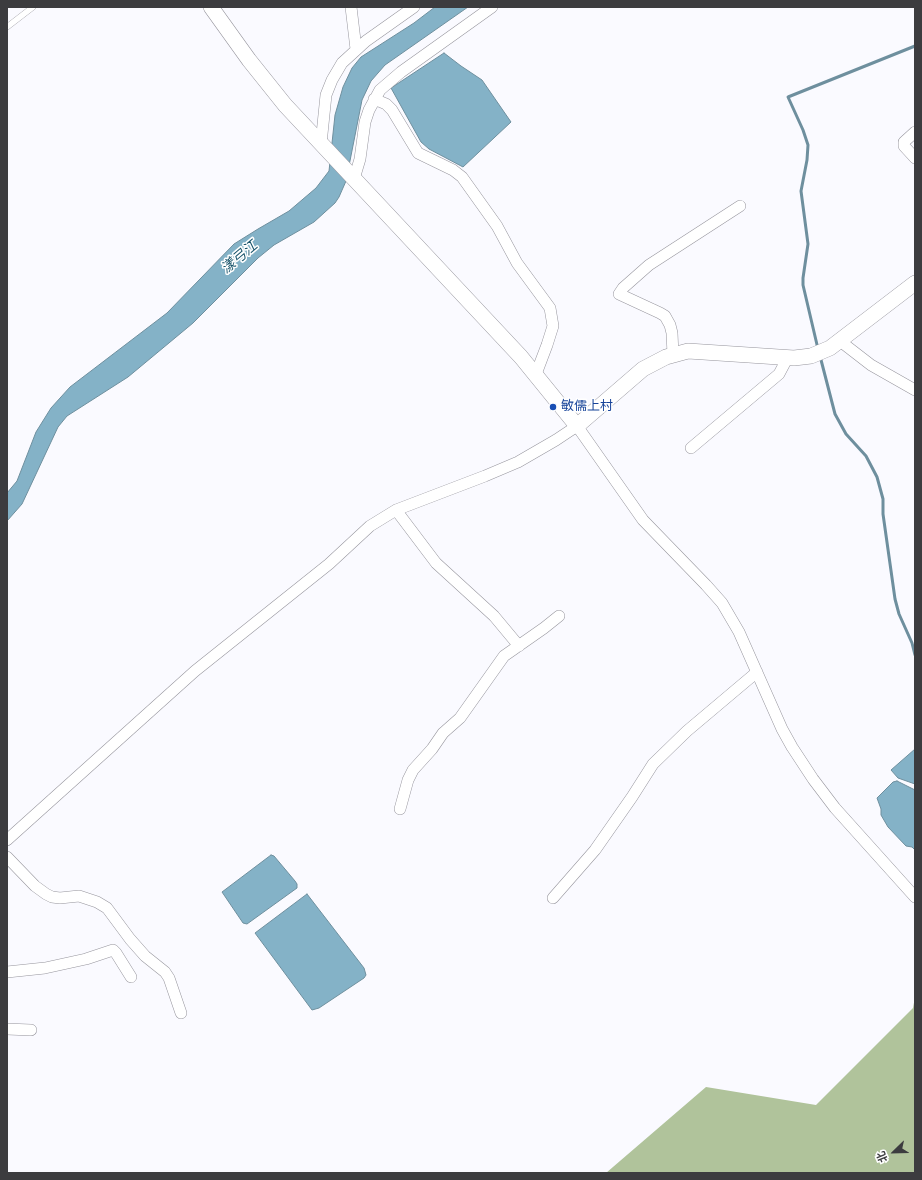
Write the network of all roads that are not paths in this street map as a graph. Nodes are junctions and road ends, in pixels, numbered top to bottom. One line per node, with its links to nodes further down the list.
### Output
1 (33, 7): 6 (lane)
2 (211, 7): 10 (street)
3 (351, 7): 7 (street)
4 (414, 7): 7 (street)
5 (492, 7): 8 (street)
6 (7, 27)
7 (356, 49): 10 (street)
8 (374, 100): 12 (street); 18 (street)
9 (915, 132): 11 (street)
10 (324, 147): 12 (street)
11 (915, 158)
12 (352, 177): 18 (street)
13 (740, 206): 16 (street)
14 (915, 283): 15 (street)
15 (840, 341): 17 (street); 19 (street)
16 (673, 355): 17 (street); 20 (street)
17 (788, 357): 21 (street)
18 (536, 374): 20 (street)
19 (915, 390)
20 (577, 426): 22 (street); 25 (street)
21 (691, 448)
22 (396, 510): 24 (street); 27 (street)
23 (559, 616): 24 (street)
24 (519, 646): 26 (street)
25 (757, 672): 29 (street); 30 (street)
26 (400, 809)
27 (7, 840)
28 (7, 857): 33 (street)
29 (915, 897)
30 (553, 898)
31 (7, 972): 32 (street)
32 (131, 977)
33 (181, 1013)
34 (7, 1030): 35 (street)
35 (31, 1030)

